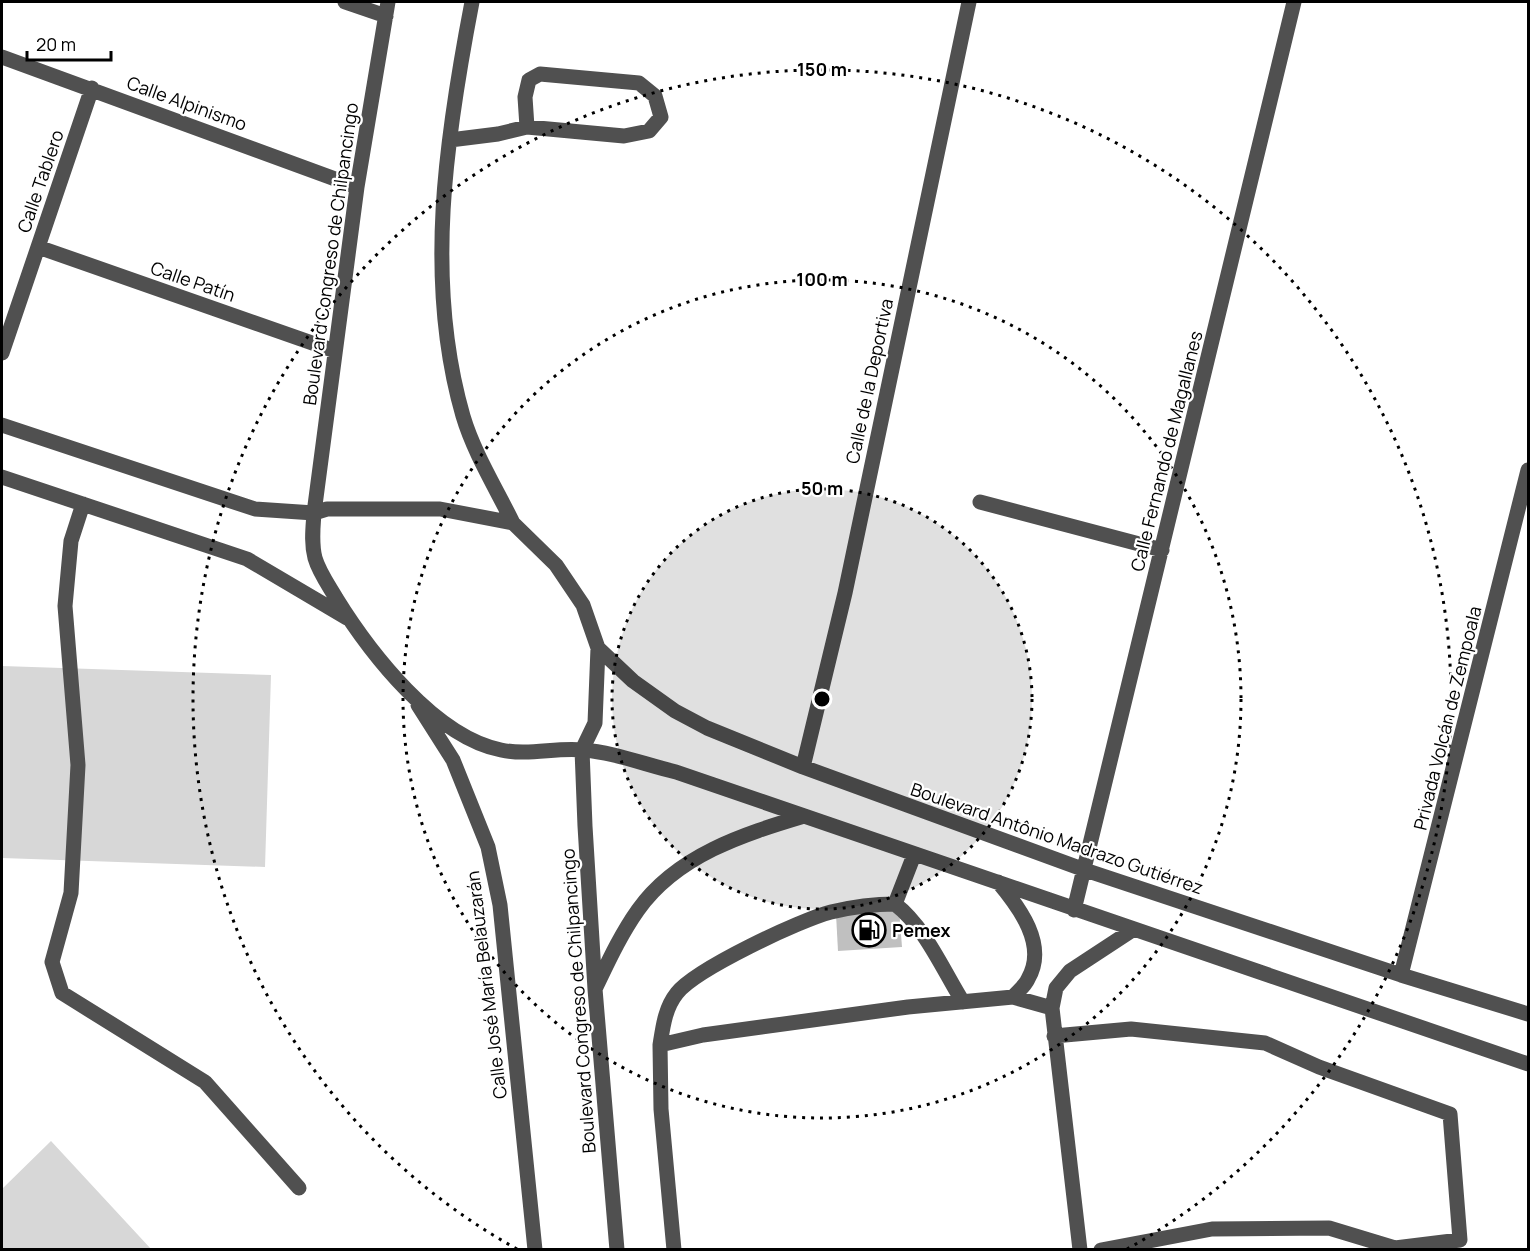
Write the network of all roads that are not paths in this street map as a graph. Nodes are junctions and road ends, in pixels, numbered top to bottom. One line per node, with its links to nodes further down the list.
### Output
1 (345, 2): 5 (street)
2 (472, 2): 9 (street)
3 (969, 2): 26 (street, Calle de la Deportiva)
4 (1294, 2): 21 (street, Calle Fernando de Magallanes)
5 (387, 9): 10 (street, Boulevard Congreso de Chilpancingo)
6 (2, 57): 7 (street, Calle Alpinismo)
7 (92, 88): 10 (street, Calle Alpinismo); 11 (street, Calle Tablero)
8 (526, 127): 8 (street); 9 (street)
9 (450, 140): 20 (street)
10 (357, 187): 12 (street, Boulevard Congreso de Chilpancingo)
11 (38, 247): 12 (street, Calle Patín); 13 (street, Calle Tablero)
12 (335, 351): 19 (street, Boulevard Congreso de Chilpancingo)
13 (2, 353)
14 (2, 425): 19 (street)
15 (1528, 470): 34 (street, Privada Volcán de Zempoala)
16 (2, 477): 18 (street)
17 (980, 502): 21 (street)
18 (83, 504): 22 (street); 43 (street)
19 (314, 513): 20 (street); 22 (street, Boulevard Congreso de Chilpancingo)
20 (513, 522): 23 (street)
21 (1162, 550): 29 (street, Calle Fernando de Magallanes)
22 (349, 619): 24 (street, Boulevard Congreso de Chilpancingo)
23 (598, 648): 25 (street); 26 (street, Boulevard Antônio Madrazo Gutiérrez)
24 (413, 697): 25 (street); 44 (street, Calle José María Belauzarán)
25 (582, 750): 27 (street); 35 (street, Boulevard Congreso de Chilpancingo)
26 (803, 768): 29 (street, Boulevard Antônio Madrazo Gutiérrez)
27 (804, 816): 28 (street); 35 (street)
28 (914, 855): 30 (street); 31 (street)
29 (1085, 870): 32 (street, Calle Fernando de Magallanes); 34 (street, Boulevard Antônio Madrazo Gutiérrez)
30 (998, 882): 32 (street); 36 (street)
31 (895, 904): 37 (street); 41 (street)
32 (1074, 910): 33 (street)
33 (1134, 929): 38 (street); 42 (street)
34 (1401, 975): 39 (street, Boulevard Antônio Madrazo Gutiérrez)
35 (595, 989): 45 (street, Boulevard Congreso de Chilpancingo)
36 (1013, 997): 37 (street); 38 (street)
37 (963, 1002): 41 (street)
38 (1052, 1008): 40 (street)
39 (1528, 1014)
40 (1054, 1036): 47 (street); 48 (street)
41 (660, 1045): 46 (street)
42 (1528, 1065)
43 (299, 1188)
44 (535, 1250)
45 (617, 1250)
46 (674, 1250)
47 (1080, 1250)
48 (1101, 1250)

